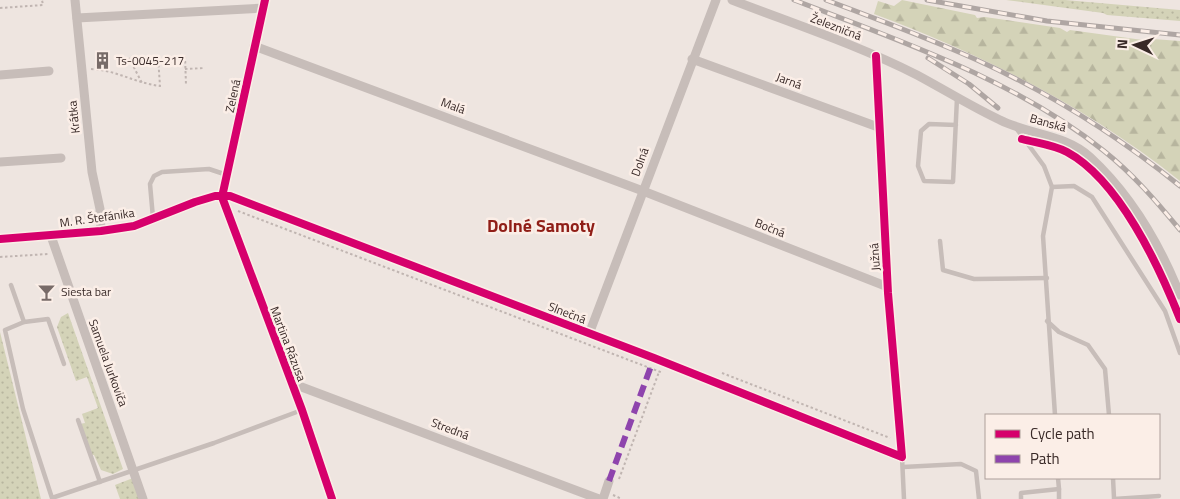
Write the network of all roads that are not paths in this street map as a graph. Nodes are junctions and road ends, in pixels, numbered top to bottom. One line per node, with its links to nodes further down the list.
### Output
1 (75, 0): 5 (street, Krátka)
2 (716, 0): 8 (street, Dolná)
3 (732, 0): 7 (street, Železničná)
4 (264, 4): 5 (street, Zelená); 6 (street, Zelená)
5 (77, 18): 22 (street, Krátka)
6 (254, 46): 17 (street, Zelená); 19 (street, Malá)
7 (876, 56): 11 (street, Banská); 13 (street, Južná)
8 (692, 59): 13 (street, Jarná); 19 (street, Dolná)
9 (49, 72): 10 (street)
10 (0, 76)
11 (957, 97): 12 (lane); 14 (street, Banská)
12 (956, 125): 12 (lane)
13 (878, 127): 28 (street, Južná)
14 (1016, 127): 18 (lane); 29 (street, Banská)
15 (61, 158): 16 (street)
16 (0, 162)
17 (227, 175): 20 (street, Zelená); 21 (lane)
18 (1052, 186): 26 (lane); 33 (lane)
19 (643, 190): 28 (street, Bočná); 32 (street, Dolná)
20 (226, 197): 21 (street, M. R. Štefánika); 32 (street, Slnečná); 35 (street, Martina Rázusa)
21 (153, 218): 22 (street, M. R. Štefánika)
22 (101, 231): 23 (street, M. R. Štefánika)
23 (51, 236): 24 (street, M. R. Štefánika); 42 (street, Samuela Jurkoviča)
24 (0, 239)
25 (940, 241): 26 (lane)
26 (1047, 278): 30 (lane)
27 (12, 285): 31 (lane)
28 (888, 287): 40 (street, Južná)
29 (1180, 295)
30 (1048, 321): 37 (lane); 38 (lane)
31 (24, 322): 34 (lane); 46 (lane)
32 (589, 334): 40 (street, Slnečná)
33 (1180, 353)
34 (64, 364)
35 (291, 383): 36 (street, Martina Rázusa); 52 (street, Stredná)
36 (302, 410): 42 (lane); 51 (street, Martina Rázusa)
37 (1055, 414)
38 (1108, 414)
39 (78, 420): 46 (lane)
40 (902, 457): 41 (lane, Južná)
41 (903, 467): 53 (lane, Južná); 54 (lane)
42 (134, 471): 46 (lane); 50 (street, Samuela Jurkoviča)
43 (1058, 479): 47 (lane)
44 (1113, 479): 49 (lane)
45 (610, 480): 52 (street)
46 (100, 482)
47 (1059, 489): 55 (lane); 56 (lane)
48 (1159, 496): 49 (lane)
49 (1114, 498)
50 (143, 499)
51 (332, 499)
52 (601, 499)
53 (904, 499)
54 (979, 499)
55 (1021, 499)
56 (1059, 499)

